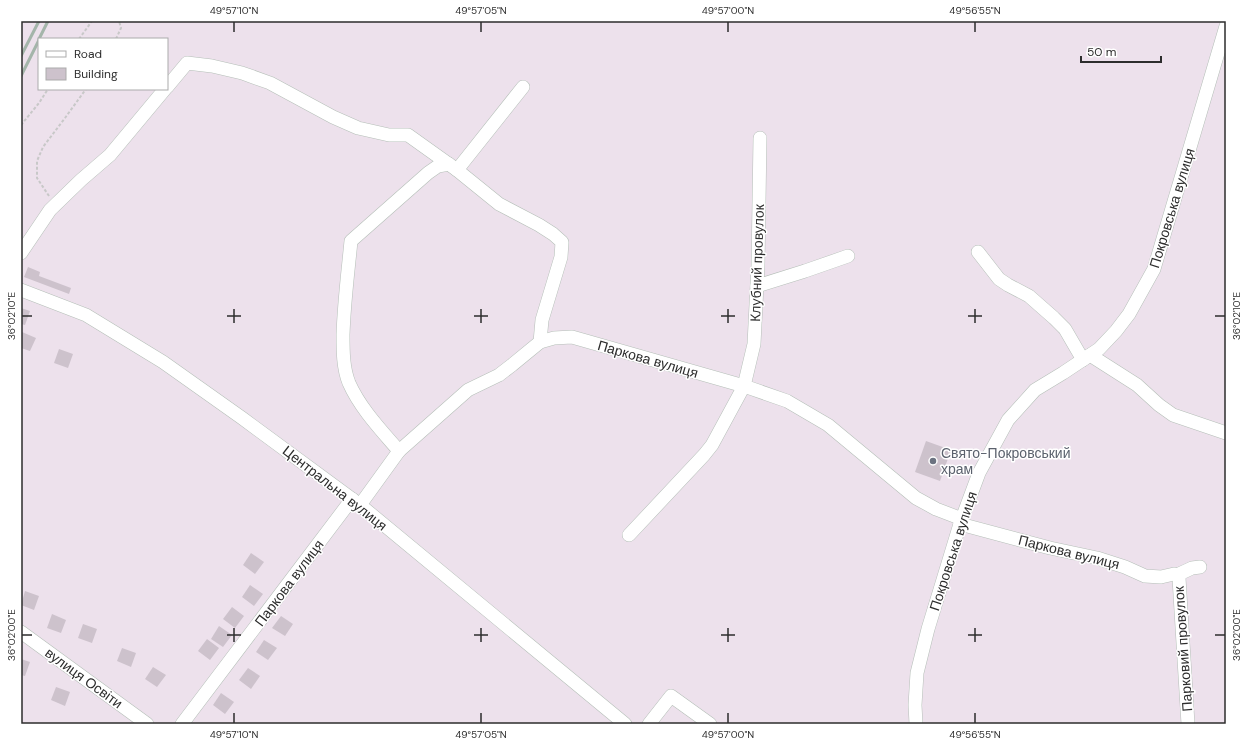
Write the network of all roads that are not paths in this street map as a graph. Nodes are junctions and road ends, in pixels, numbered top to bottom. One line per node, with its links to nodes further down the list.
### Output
1 (1226, 26): 13 (street, Покровська вулиця)
2 (168, 85): 6 (street)
3 (523, 87): 6 (street)
4 (164, 90): 8 (street)
5 (760, 138): 10 (street, Клубний провулок)
6 (453, 167): 12 (street); 16 (street)
7 (978, 252): 13 (street)
8 (21, 253)
9 (848, 256): 10 (street)
10 (757, 286): 14 (street, Клубний провулок)
11 (21, 290): 17 (street, Центральна вулиця)
12 (540, 342): 14 (street, Паркова вулиця); 16 (street, Паркова вулиця)
13 (1087, 357): 15 (street); 18 (street, Покровська вулиця)
14 (744, 386): 18 (street, Паркова вулиця); 19 (street, Клубний провулок)
15 (1226, 433)
16 (399, 451): 17 (street, Паркова вулиця)
17 (356, 502): 24 (street, Паркова вулиця); 25 (street, Центральна вулиця)
18 (961, 521): 21 (street, Паркова вулиця); 28 (street, Покровська вулиця)
19 (629, 535)
20 (1200, 567): 21 (street, Паркова вулиця)
21 (1177, 575): 29 (street, Парковий провулок)
22 (21, 632): 23 (street, вулиця Освіти)
23 (147, 724)
24 (182, 724)
25 (625, 724)
26 (649, 724): 27 (street)
27 (710, 724)
28 (916, 724)
29 (1188, 724)

